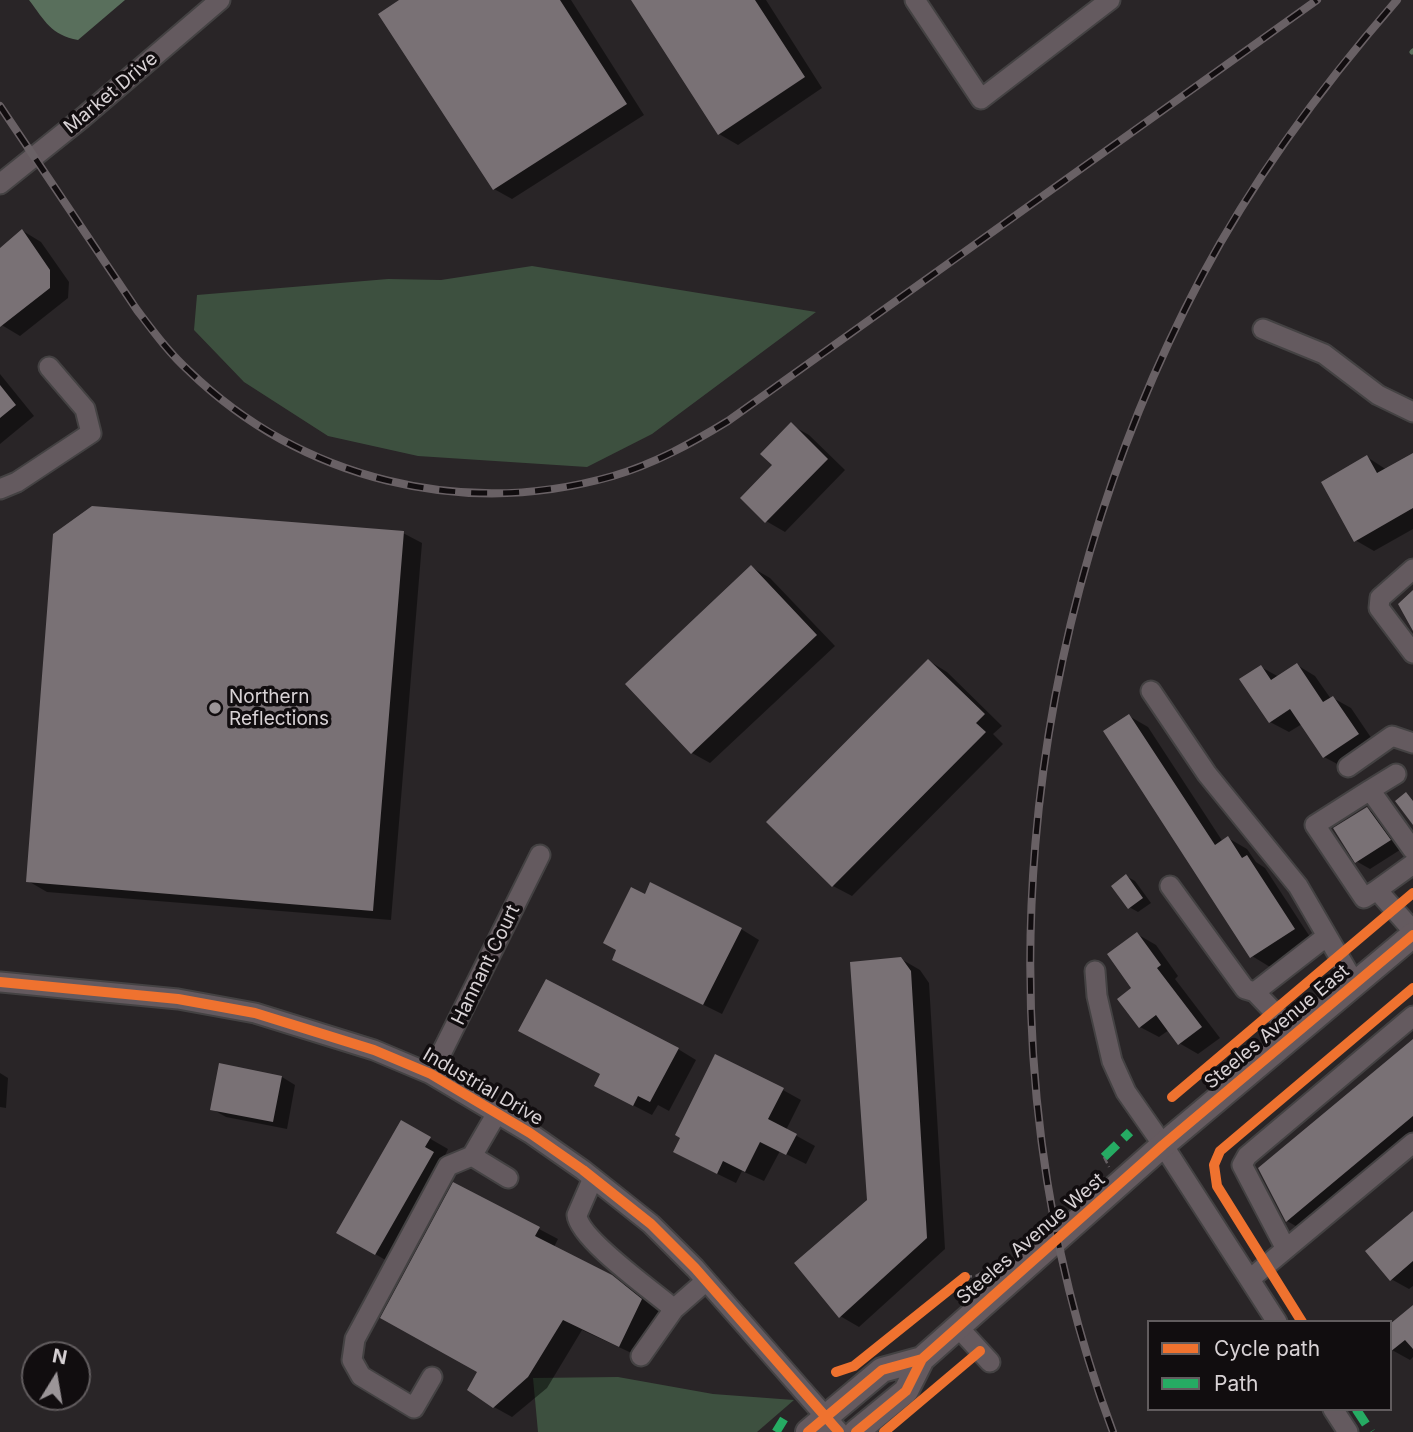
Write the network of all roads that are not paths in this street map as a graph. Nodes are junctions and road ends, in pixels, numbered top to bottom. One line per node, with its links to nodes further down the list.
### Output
1 (220, 0): 4 (street, Market Drive)
2 (915, 0): 3 (street)
3 (1110, 0)
4 (0, 184)
5 (1263, 330): 7 (street)
6 (49, 367): 8 (street)
7 (1413, 412)
8 (0, 489)
9 (1413, 569): 10 (street)
10 (1413, 653)
11 (1151, 691): 22 (street)
12 (1413, 743): 13 (street)
13 (1348, 767)
14 (1396, 774): 15 (street)
15 (1370, 790): 16 (street); 20 (street)
16 (1413, 850)
17 (540, 855): 29 (street, Hannant Court)
18 (1413, 864): 20 (street)
19 (1170, 886): 26 (street)
20 (1377, 890): 21 (street)
21 (1413, 933): 25 (main road, Steeles Avenue East)
22 (1327, 936): 25 (street); 26 (street)
23 (1095, 971): 32 (street)
24 (0, 982): 29 (street, Industrial Drive)
25 (1355, 984): 28 (main road, Steeles Avenue East)
26 (1255, 992): 28 (street)
27 (1413, 1016): 36 (street)
28 (1295, 1034): 32 (main road, Steeles Avenue East)
29 (432, 1074): 30 (street, Industrial Drive)
30 (497, 1113): 33 (street); 35 (street, Industrial Drive)
31 (1413, 1143): 36 (street)
32 (1163, 1145): 37 (street); 41 (main road, Steeles Avenue West)
33 (472, 1156): 34 (street); 45 (street)
34 (508, 1178)
35 (593, 1178): 38 (street, Industrial Drive); 39 (street)
36 (1286, 1249): 37 (street)
37 (1250, 1279): 40 (street)
38 (706, 1280): 39 (street); 47 (street, Industrial Drive)
39 (674, 1309): 42 (street)
40 (1276, 1320)
41 (958, 1327): 43 (main road, Steeles Avenue West); 44 (street)
42 (641, 1356)
43 (922, 1359): 47 (main road, Steeles Avenue West); 48 (main road, Steeles Avenue West)
44 (990, 1362)
45 (432, 1377)
46 (1334, 1411): 49 (street)
47 (825, 1427)
48 (856, 1432)
49 (1348, 1432)

